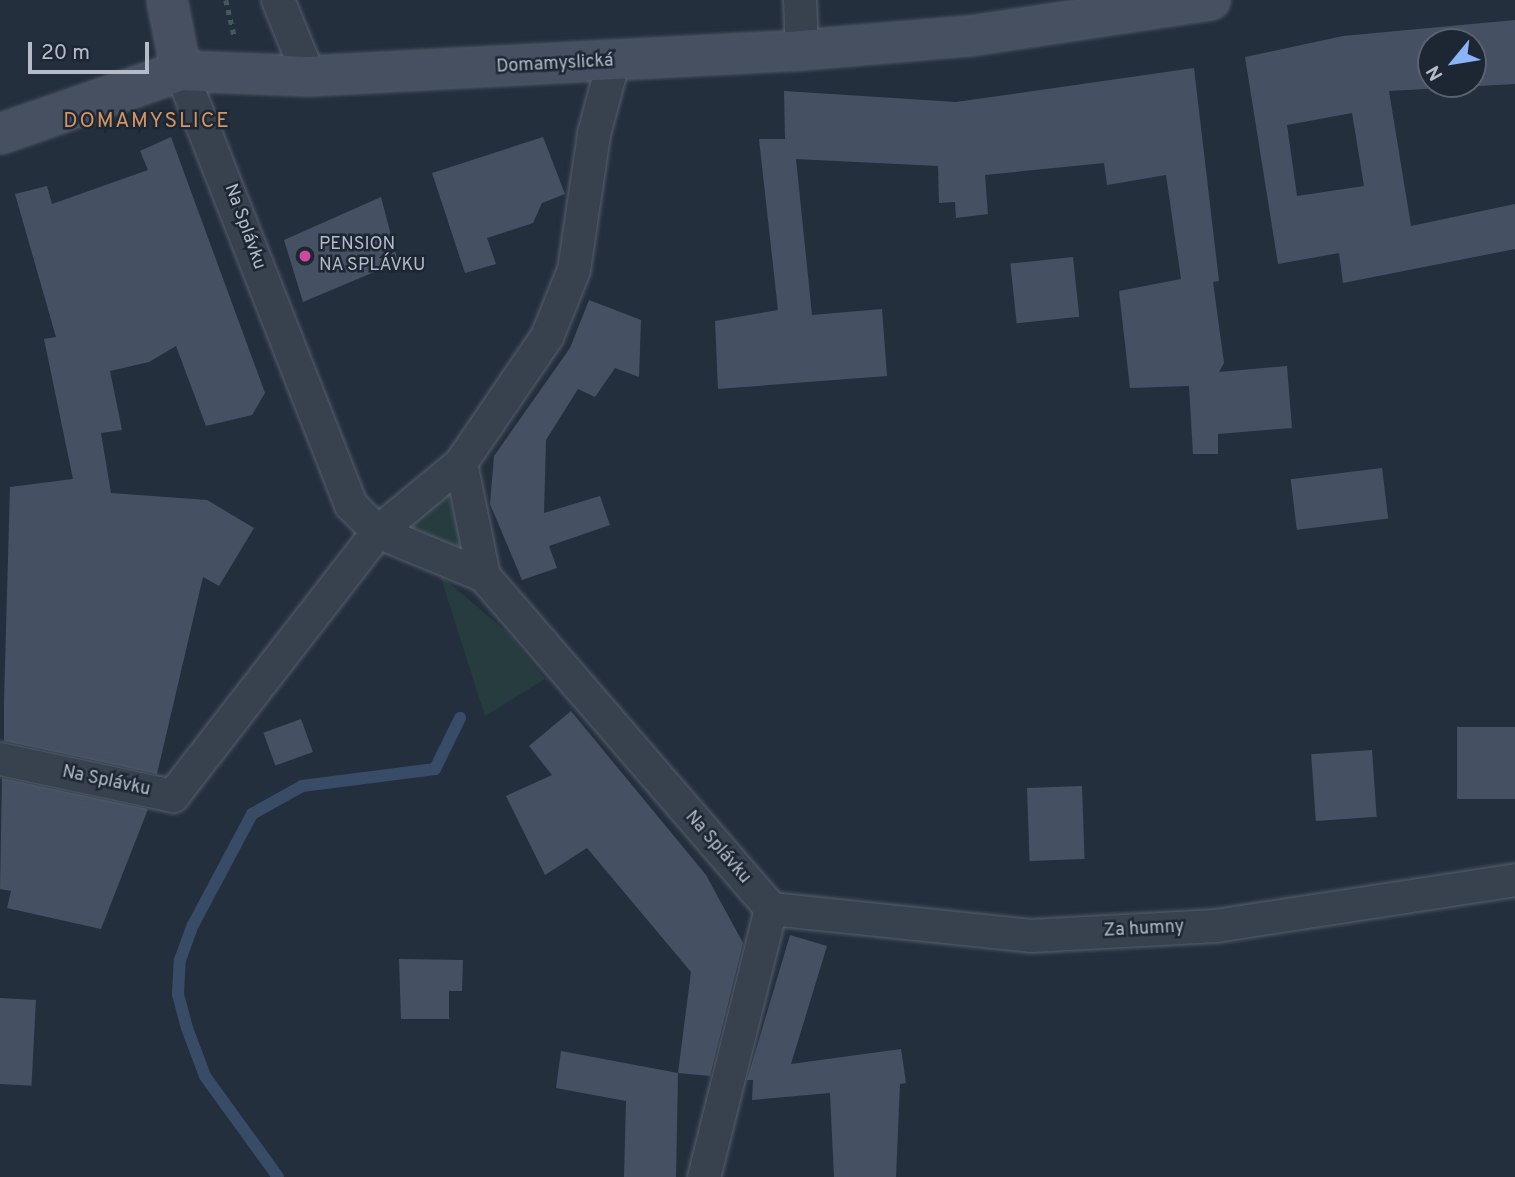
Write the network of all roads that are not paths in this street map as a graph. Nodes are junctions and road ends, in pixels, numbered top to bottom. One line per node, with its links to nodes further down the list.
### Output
1 (166, 0): 7 (street)
2 (278, 0): 8 (street)
3 (800, 0): 5 (street)
4 (1210, 0): 5 (street, Domamyslická)
5 (802, 50): 6 (street, Domamyslická)
6 (613, 63): 8 (street, Domamyslická); 10 (street, Na Splávku)
7 (181, 71): 8 (street, Domamyslická); 9 (street, Domamyslická); 11 (street, Na Splávku)
8 (309, 76)
9 (0, 134)
10 (461, 463): 11 (street, Na Splávku); 12 (street, Na Splávku)
11 (378, 532): 12 (street, Na Splávku); 13 (street, Na Splávku)
12 (484, 576): 15 (street, Na Splávku)
13 (0, 759)
14 (1515, 880): 15 (street, Za humny)
15 (771, 909): 16 (street)
16 (704, 1177)

